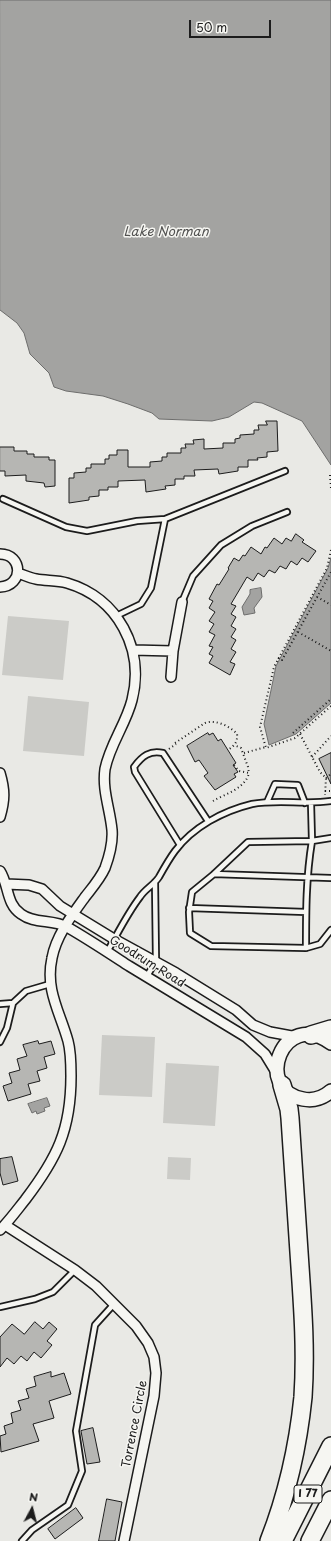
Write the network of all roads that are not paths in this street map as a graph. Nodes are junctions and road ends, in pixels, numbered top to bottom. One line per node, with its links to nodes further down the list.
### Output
1 (285, 471): 4 (lane)
2 (3, 499): 4 (lane)
3 (287, 512): 8 (lane)
4 (165, 519): 9 (lane)
5 (0, 554): 6 (street)
6 (18, 573): 7 (street); 9 (street)
7 (0, 587)
8 (182, 602): 11 (street)
9 (116, 616): 10 (street)
10 (133, 650): 11 (street); 31 (street)
11 (173, 651): 12 (street)
12 (171, 677)
13 (0, 773): 18 (street)
14 (331, 801): 17 (lane)
15 (266, 802): 16 (lane); 16 (lane); 19 (lane)
16 (305, 803): 17 (lane)
17 (312, 803): 21 (lane)
18 (0, 817)
19 (208, 821): 22 (lane); 22 (lane)
20 (331, 838): 21 (lane)
21 (312, 840): 24 (lane); 25 (lane)
22 (180, 846): 27 (lane)
23 (0, 871): 28 (street, Goodrum Road)
24 (214, 874): 25 (lane); 29 (lane)
25 (307, 877): 26 (lane); 30 (lane)
26 (331, 878)
27 (155, 882): 34 (lane); 37 (lane)
28 (6, 884): 31 (street, Goodrum Road); 32 (street, Goodrum Road)
29 (189, 908): 30 (lane); 35 (lane)
30 (306, 912): 35 (lane)
31 (73, 914): 32 (street); 34 (street, Goodrum Road)
32 (66, 926): 36 (street, Goodrum Road); 39 (street)
33 (331, 930): 35 (lane)
34 (114, 939): 36 (lane); 37 (street, Goodrum Road)
35 (306, 948)
36 (107, 952): 38 (street, Goodrum Road)
37 (156, 961): 38 (lane); 43 (street, Goodrum Road)
38 (147, 976): 46 (street, Goodrum Road)
39 (50, 984): 40 (lane); 50 (street)
40 (13, 1003): 41 (lane); 44 (lane)
41 (0, 1004)
42 (331, 1029): 43 (highway)
43 (304, 1036): 45 (main road); 46 (main road)
44 (0, 1042)
45 (331, 1043)
46 (279, 1079): 49 (main road); 60 (highway)
47 (331, 1091): 49 (main road)
48 (331, 1098): 49 (main road)
49 (314, 1099)
50 (2, 1226): 51 (street, Torrence Circle)
51 (75, 1270): 52 (street, Torrence Circle); 53 (lane)
52 (114, 1304): 58 (lane); 59 (street, Torrence Circle)
53 (0, 1307)
54 (331, 1446): 61 (highway, I 77)
55 (331, 1471): 62 (highway, I 77)
56 (331, 1500): 63 (highway, I 77)
57 (331, 1523): 64 (highway)
58 (22, 1541)
59 (124, 1541)
60 (269, 1541)
61 (283, 1541)
62 (295, 1541)
63 (310, 1541)
64 (322, 1541)

